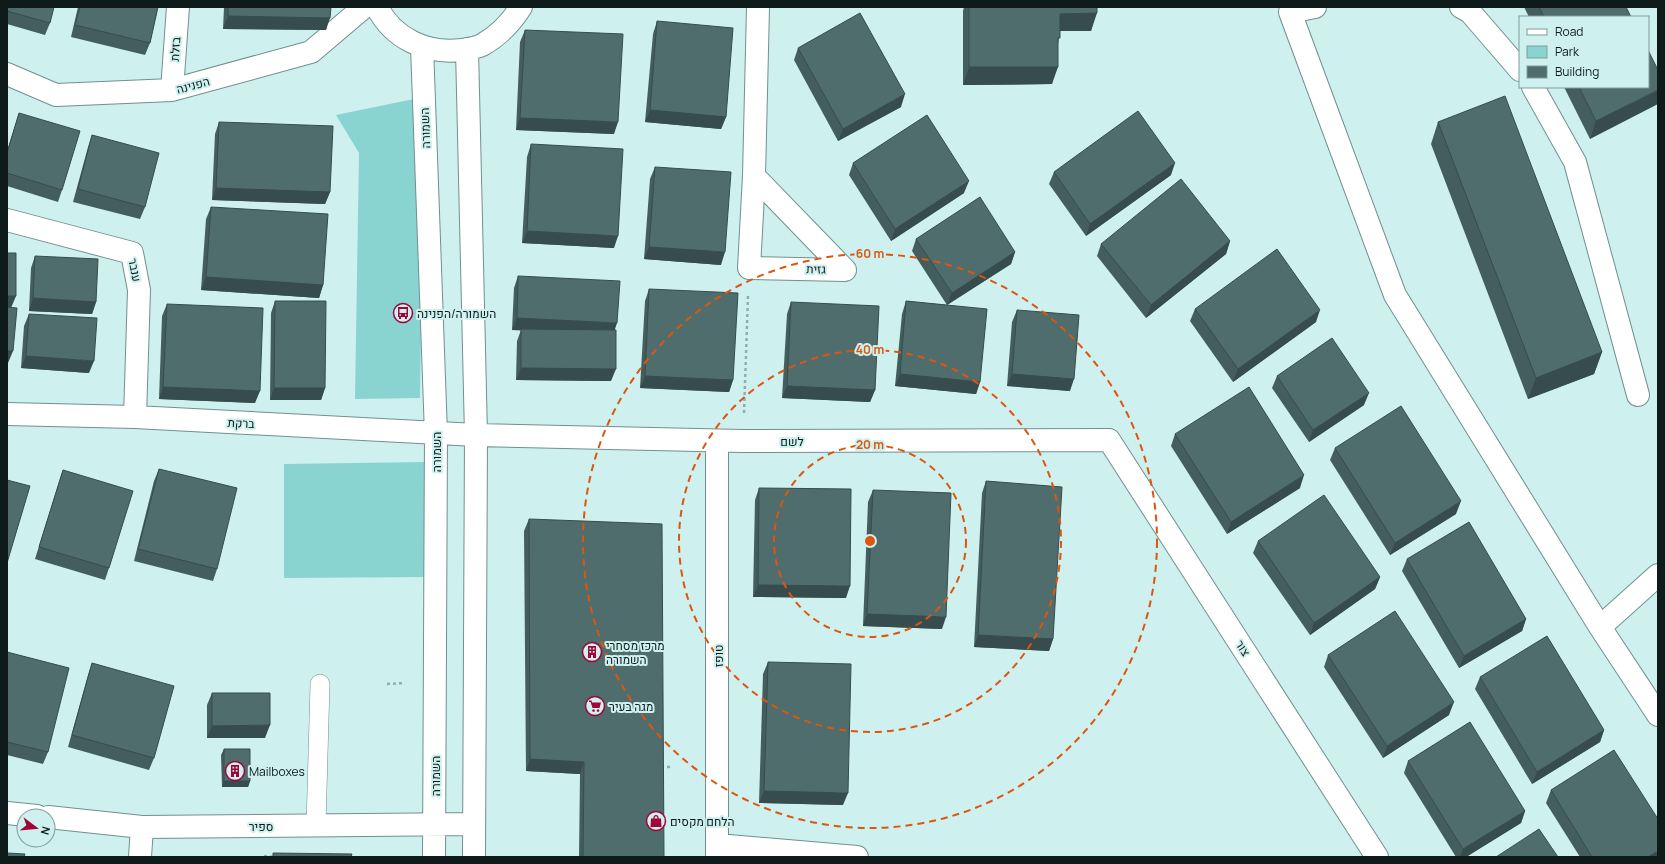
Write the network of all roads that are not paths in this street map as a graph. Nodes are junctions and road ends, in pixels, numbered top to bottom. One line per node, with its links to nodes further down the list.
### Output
1 (178, 7): 14 (street, בזלת)
2 (364, 7): 14 (street, הפנינה)
3 (377, 7): 9 (street)
4 (521, 7): 10 (street)
5 (758, 7): 15 (street)
6 (1315, 7): 8 (street)
7 (1461, 7): 11 (street)
8 (1290, 9): 25 (street)
9 (422, 46): 10 (street); 20 (street, השמורה)
10 (467, 49): 21 (street)
11 (1519, 69)
12 (7, 74): 14 (street, הפנינה)
13 (1534, 88): 17 (street)
14 (172, 90)
15 (754, 176): 15 (street, גזית)
16 (7, 220): 19 (street, ענבר)
17 (1638, 395)
18 (7, 414): 19 (street, ברקת)
19 (135, 417): 20 (street, ברקת)
20 (436, 434): 21 (street, ברקת); 29 (street, השמורה)
21 (476, 435): 23 (street); 30 (street)
22 (1109, 440): 23 (street, לשם); 38 (street, צור)
23 (718, 448): 33 (street, טופז)
24 (1658, 575): 25 (street)
25 (1600, 627): 27 (street)
26 (320, 684): 31 (lane)
27 (1658, 716)
28 (56, 818): 32 (street, ספיר)
29 (435, 824): 30 (street, ספיר); 31 (street, ספיר); 35 (street, השמורה)
30 (474, 824): 36 (street)
31 (316, 826): 32 (street, ספיר)
32 (142, 827): 34 (street)
33 (717, 851): 37 (street)
34 (140, 857)
35 (434, 857)
36 (474, 857)
37 (857, 857)
38 (1377, 857)

